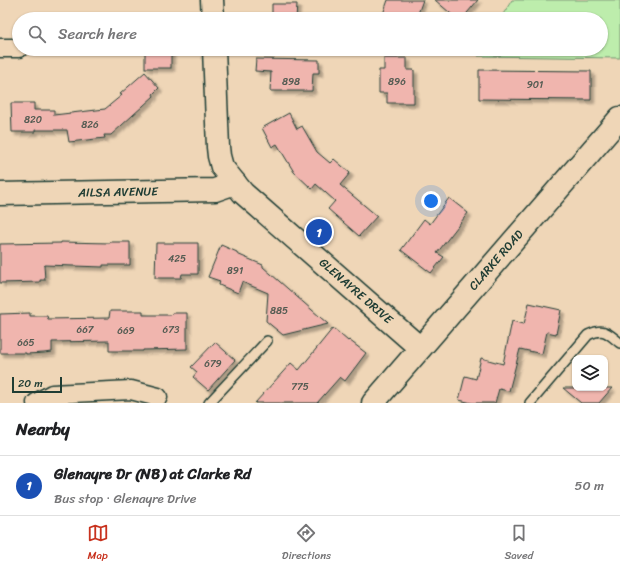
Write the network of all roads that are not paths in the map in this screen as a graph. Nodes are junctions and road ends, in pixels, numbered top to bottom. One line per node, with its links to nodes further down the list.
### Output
1 (212, 0): 2 (street)
2 (213, 12)
3 (0, 48): 4 (street)
4 (12, 48)
5 (214, 56): 7 (street, GLENAYRE DRIVE)
6 (620, 118): 11 (street, CLARKE ROAD)
7 (236, 183): 8 (street, AILSA AVENUE); 11 (street, GLENAYRE DRIVE)
8 (0, 194)
9 (267, 340): 14 (lane)
10 (620, 343): 16 (lane)
11 (420, 348): 15 (street, CLARKE ROAD)
12 (161, 400): 13 (street)
13 (36, 403)
14 (209, 403)
15 (373, 403)
16 (530, 403)

